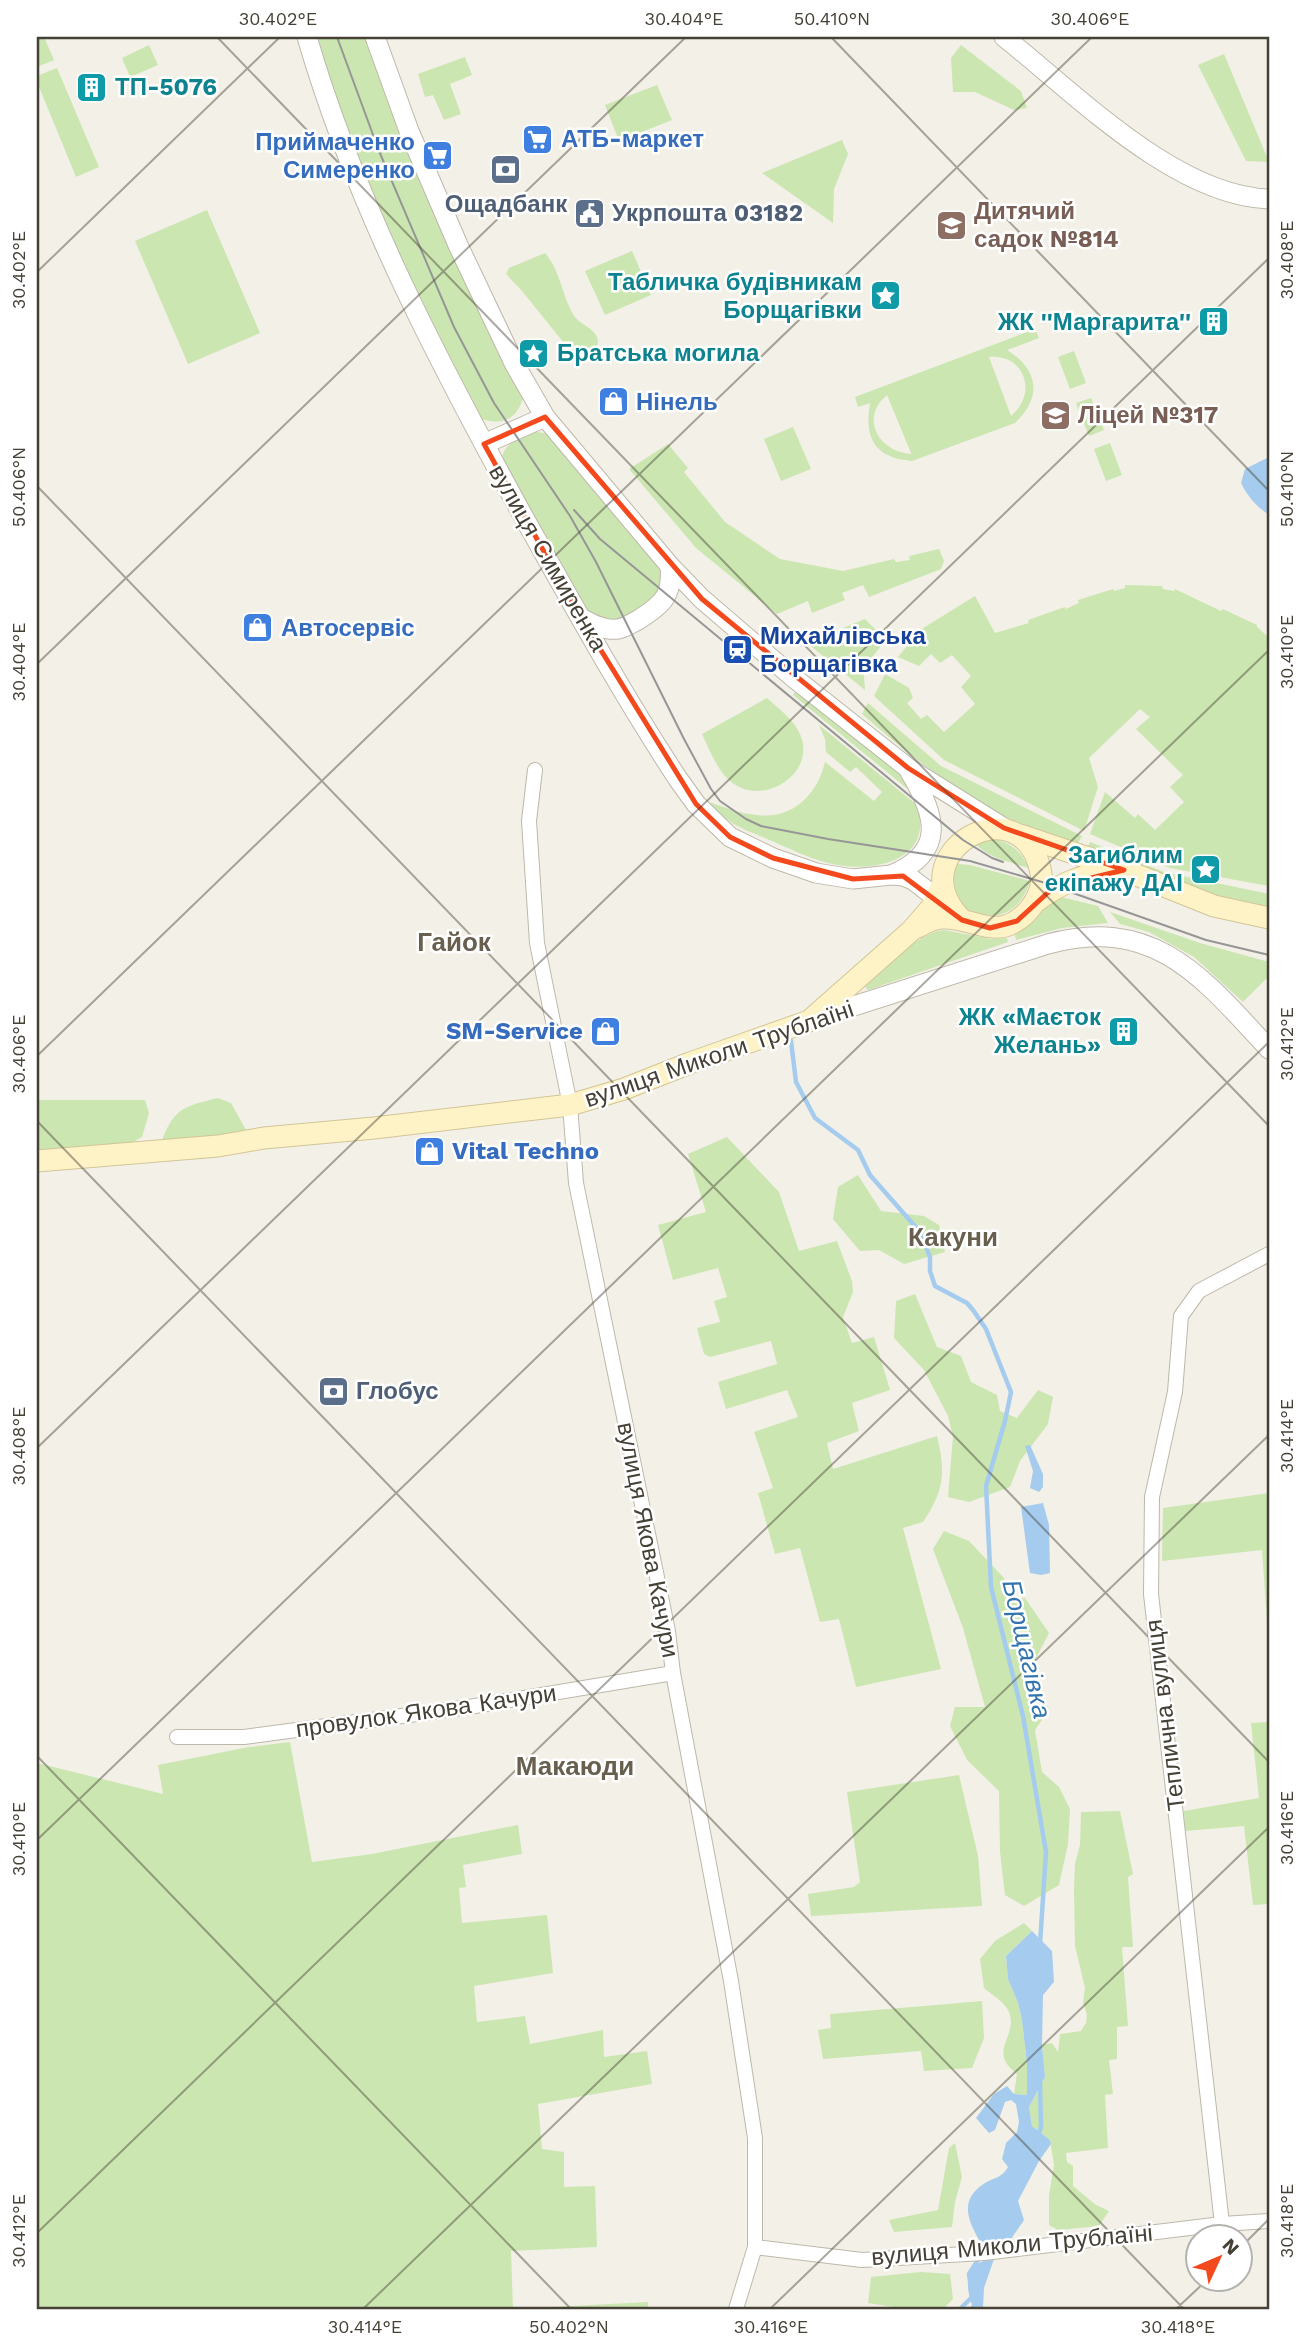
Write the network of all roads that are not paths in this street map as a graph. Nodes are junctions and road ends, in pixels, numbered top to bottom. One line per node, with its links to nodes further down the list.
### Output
1 (306, 37): 6 (street, вулиця Симиренка)
2 (375, 37): 5 (street)
3 (1004, 37): 4 (street)
4 (1269, 199)
5 (545, 417): 6 (street); 7 (street)
6 (484, 444): 8 (street, вулиця Симиренка)
7 (670, 566): 8 (street); 9 (street)
8 (581, 618): 13 (street, вулиця Симиренка)
9 (908, 768): 11 (street); 13 (street)
10 (535, 770): 20 (street, вулиця Якова Качури)
11 (1012, 832): 12 (main road); 14 (main road); 15 (main road)
12 (1124, 870): 14 (main road); 16 (main road)
13 (891, 875): 15 (street, вулиця Симиренка)
14 (1034, 902): 15 (main road)
15 (948, 904): 17 (main road); 17 (main road)
16 (1269, 918)
17 (912, 930): 18 (main road)
18 (809, 1021): 19 (street, вулиця Миколи Трублаїні); 20 (main road, вулиця Миколи Трублаїні)
19 (1269, 1049)
20 (570, 1105): 21 (main road, вулиця Миколи Трублаїні); 23 (street, вулиця Якова Качури)
21 (37, 1161)
22 (1269, 1254): 26 (street, Теплична вулиця)
23 (673, 1674): 24 (street, провулок Якова Качури); 28 (street, вулиця Якова Качури)
24 (177, 1737)
25 (1269, 2221): 26 (street, вулиця Миколи Трублаїні)
26 (1222, 2224)
27 (1184, 2229): 28 (street, вулиця Миколи Трублаїні)
28 (755, 2247): 29 (street, вулиця Якова Качури)
29 (737, 2309)

